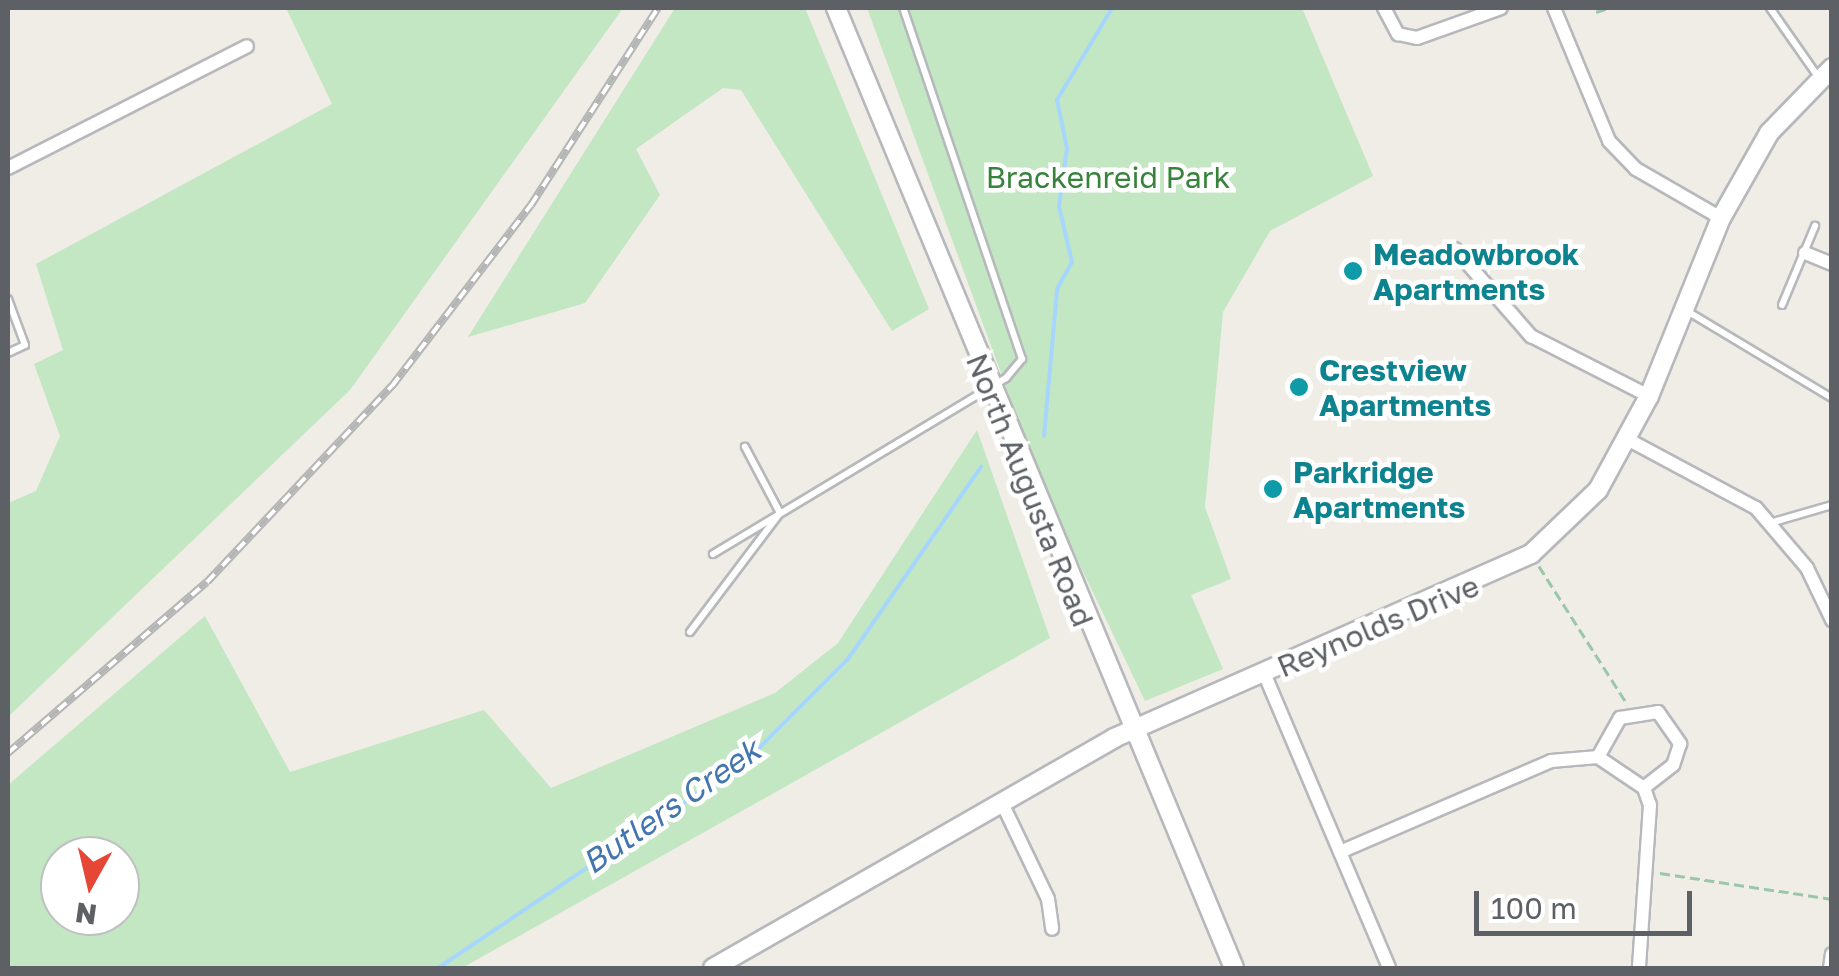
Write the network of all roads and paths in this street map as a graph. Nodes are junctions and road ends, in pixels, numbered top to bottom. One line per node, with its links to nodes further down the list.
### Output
1 (836, 8): 21 (street, North Augusta Road)
2 (902, 8): 21 (lane)
3 (1384, 8): 4 (street)
4 (1501, 8)
5 (1554, 8): 12 (street)
6 (1608, 8): 8 (path)
7 (1770, 8): 10 (lane)
8 (1596, 12)
9 (247, 46): 11 (street)
10 (1826, 74): 12 (street, Reynolds Drive)
11 (8, 168)
12 (1721, 218): 19 (street, Reynolds Drive)
13 (1815, 226): 15 (lane)
14 (1455, 249): 22 (street)
15 (1805, 253): 16 (street); 18 (lane)
16 (1832, 264)
17 (8, 299): 20 (lane)
18 (1782, 305)
19 (1683, 309): 22 (street, Reynolds Drive); 23 (lane)
20 (8, 353)
21 (988, 390): 27 (lane); 35 (street, North Augusta Road)
22 (1649, 396): 24 (street, Reynolds Drive)
23 (1832, 398)
24 (1629, 440): 28 (street); 30 (street, Reynolds Drive)
25 (745, 447): 27 (lane)
26 (1832, 505): 28 (lane)
27 (780, 513): 29 (lane); 32 (lane)
28 (1769, 524): 31 (street)
29 (714, 554)
30 (1531, 554): 33 (street, Reynolds Drive); 34 (path)
31 (1832, 620)
32 (690, 632)
33 (1264, 673): 35 (street, Reynolds Drive); 39 (street)
34 (1632, 712): 36 (street); 37 (street)
35 (1132, 729): 38 (street, Reynolds Drive); 45 (street, North Augusta Road)
36 (1598, 757): 37 (street); 39 (street)
37 (1644, 788): 40 (street)
38 (1002, 802): 42 (street); 44 (street, Reynolds Drive)
39 (1340, 852): 46 (street)
40 (1652, 872): 41 (path); 47 (street)
41 (1832, 899)
42 (1052, 929)
43 (1832, 954): 48 (street)
44 (712, 968)
45 (1234, 968)
46 (1389, 968)
47 (1639, 968)
48 (1830, 968)

